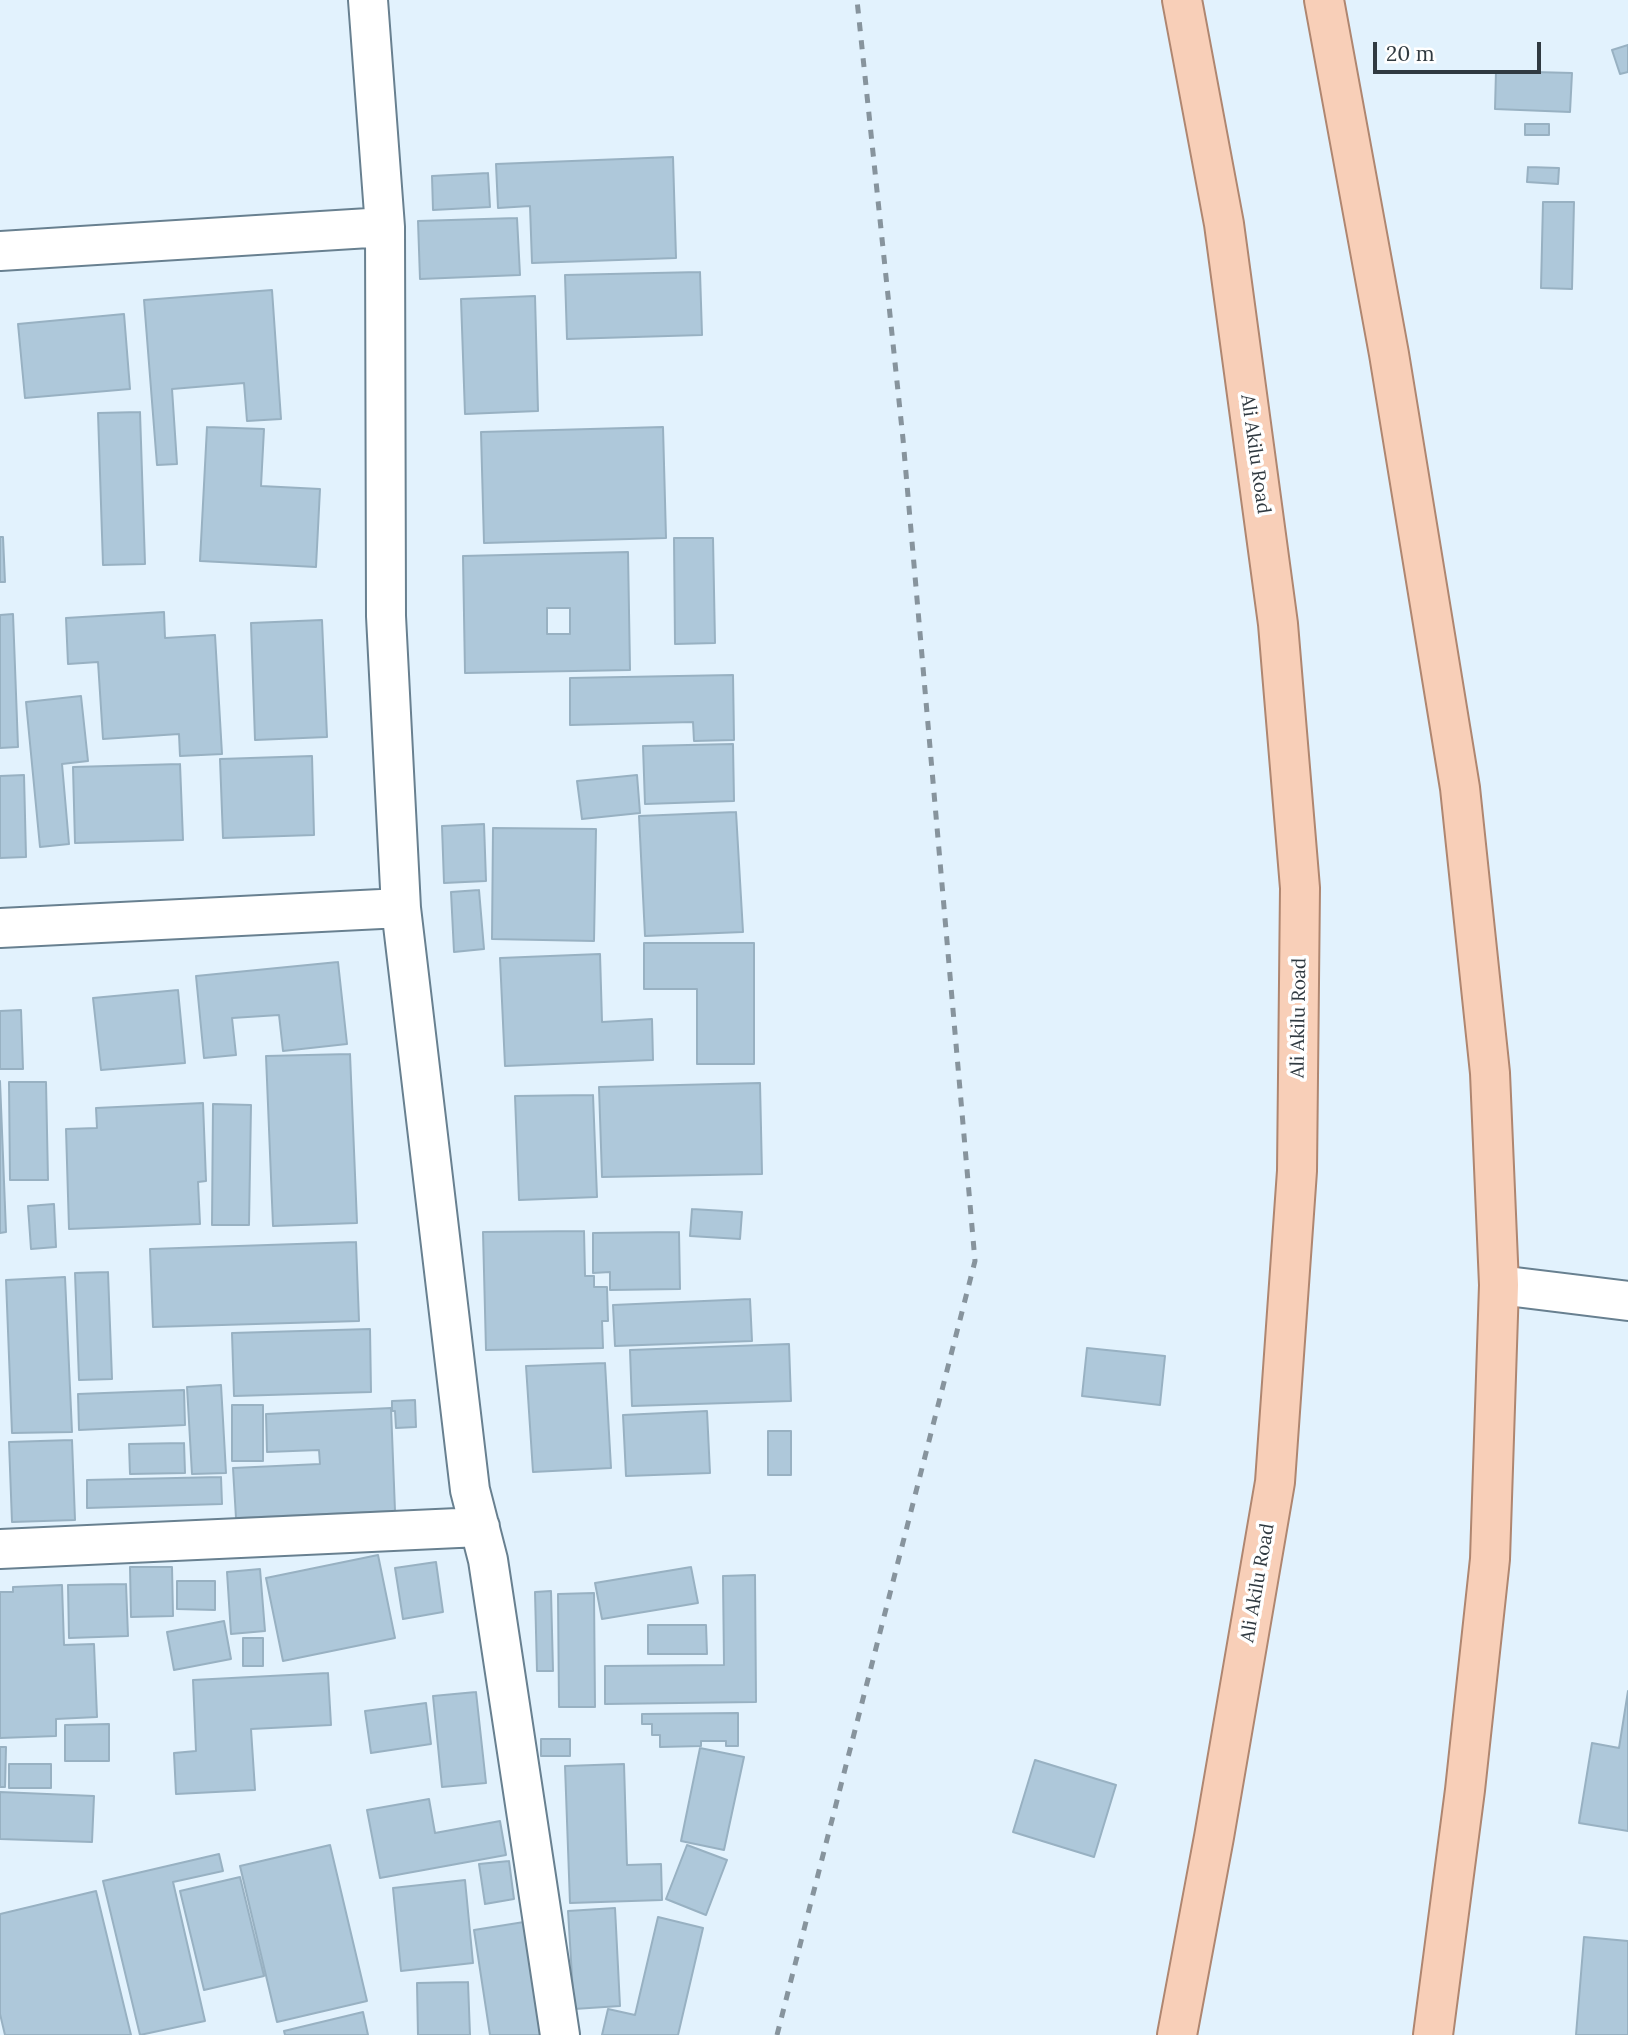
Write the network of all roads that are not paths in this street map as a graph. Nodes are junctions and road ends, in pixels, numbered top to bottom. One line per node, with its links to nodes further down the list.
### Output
1 (368, 0): 4 (street)
2 (1182, 0): 13 (main road, Ali Akilu Road)
3 (1324, 0): 8 (main road)
4 (385, 227): 5 (street); 6 (street)
5 (0, 251)
6 (401, 908): 7 (street); 10 (street)
7 (0, 928)
8 (1499, 1285): 9 (street); 14 (main road)
9 (1628, 1301)
10 (480, 1527): 11 (street); 12 (street)
11 (0, 1549)
12 (560, 2035)
13 (1177, 2035)
14 (1433, 2035)

